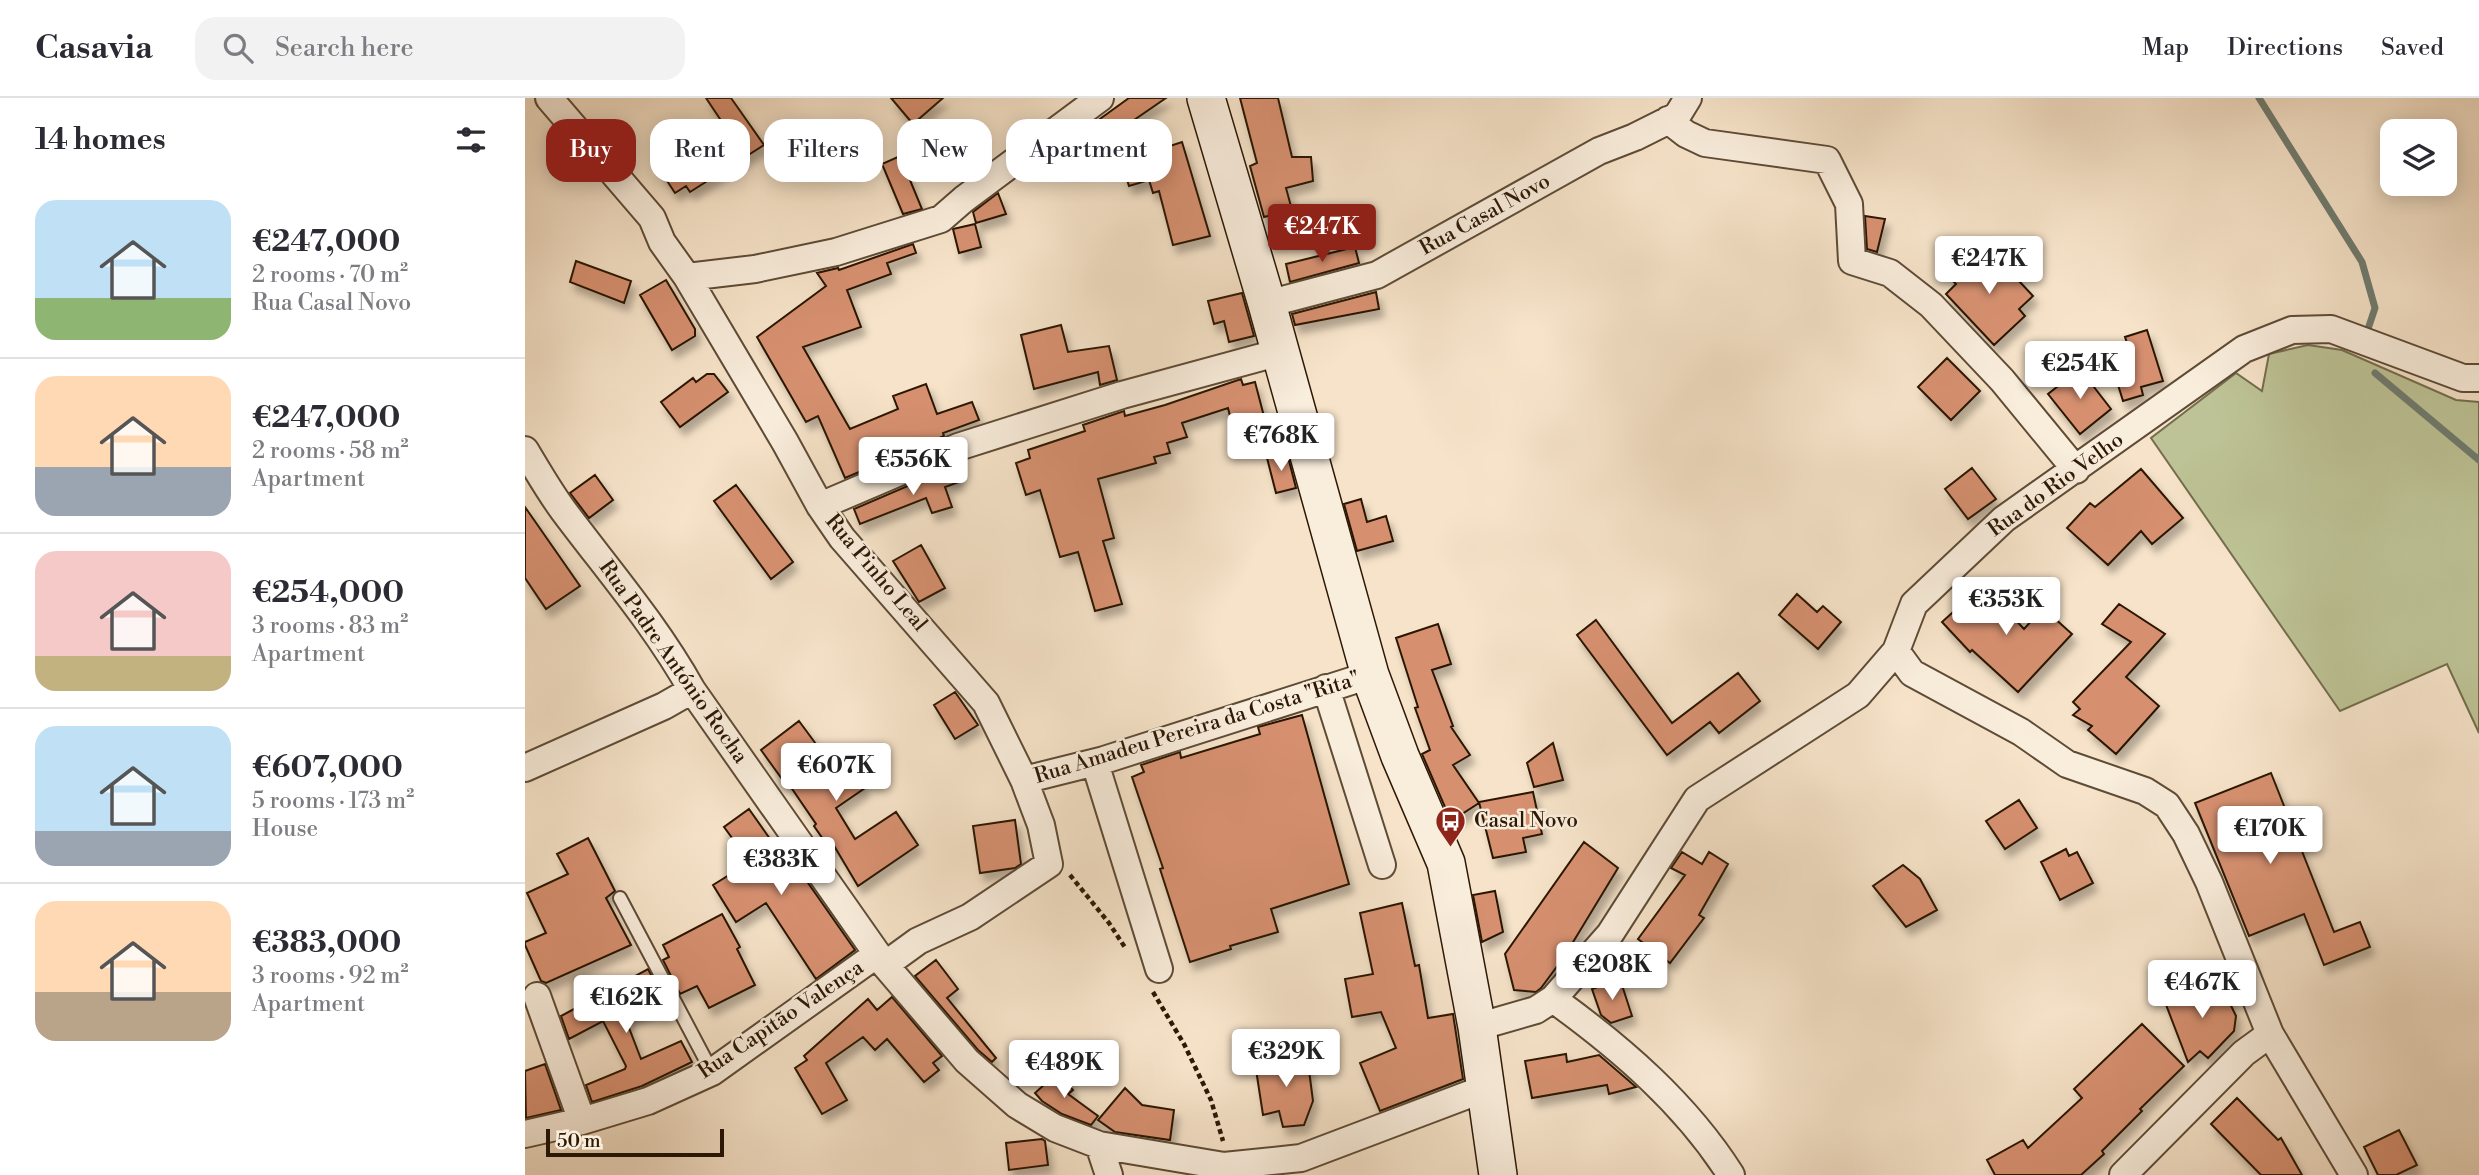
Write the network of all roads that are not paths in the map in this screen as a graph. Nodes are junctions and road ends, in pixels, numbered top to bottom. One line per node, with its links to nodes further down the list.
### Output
1 (549, 98): 6 (street, Rua Pinho Leal)
2 (1100, 98): 6 (street)
3 (1206, 98): 7 (main road)
4 (1688, 98): 5 (street, Rua Casal Novo)
5 (1668, 120): 7 (street, Rua Casal Novo); 11 (street)
6 (687, 277): 12 (street, Rua Pinho Leal)
7 (1267, 304): 8 (main road)
8 (1280, 352): 12 (street); 14 (main road)
9 (2479, 378): 11 (street, Rua do Rio Velho)
10 (525, 450): 16 (street, Rua Padre António Rocha)
11 (2075, 470): 13 (street, Rua do Rio Velho)
12 (820, 506): 19 (street, Rua Pinho Leal)
13 (1896, 651): 25 (street, Rua do Rio Velho); 27 (street)
14 (1370, 675): 15 (street, Rua Amadeu Pereira da Costa "Rita"); 26 (main road)
15 (1326, 688): 17 (street, Rua Amadeu Pereira da Costa "Rita"); 20 (street)
16 (692, 690): 18 (street); 22 (street, Rua Padre António Rocha)
17 (1095, 763): 19 (street, Rua Amadeu Pereira da Costa "Rita"); 23 (street)
18 (525, 768)
19 (1024, 780): 22 (street, Rua Pinho Leal)
20 (1382, 865)
21 (620, 898): 28 (lane)
22 (881, 960): 28 (street, Rua Capitão Valença); 32 (street, Rua Padre António Rocha)
23 (1153, 981)
24 (537, 996): 30 (street)
25 (1553, 999): 26 (street, Rua do Rio Velho); 35 (street)
26 (1477, 1027): 29 (main road)
27 (2270, 1034): 36 (street); 37 (street)
28 (712, 1072): 30 (street, Rua Capitão Valença)
29 (1486, 1088): 32 (street, Rua Padre António Rocha); 34 (main road)
30 (582, 1121): 31 (street, Rua Capitão Valença)
31 (525, 1134)
32 (1099, 1145): 33 (street)
33 (1109, 1175)
34 (1498, 1175)
35 (1731, 1175)
36 (2123, 1175)
37 (2354, 1175)

